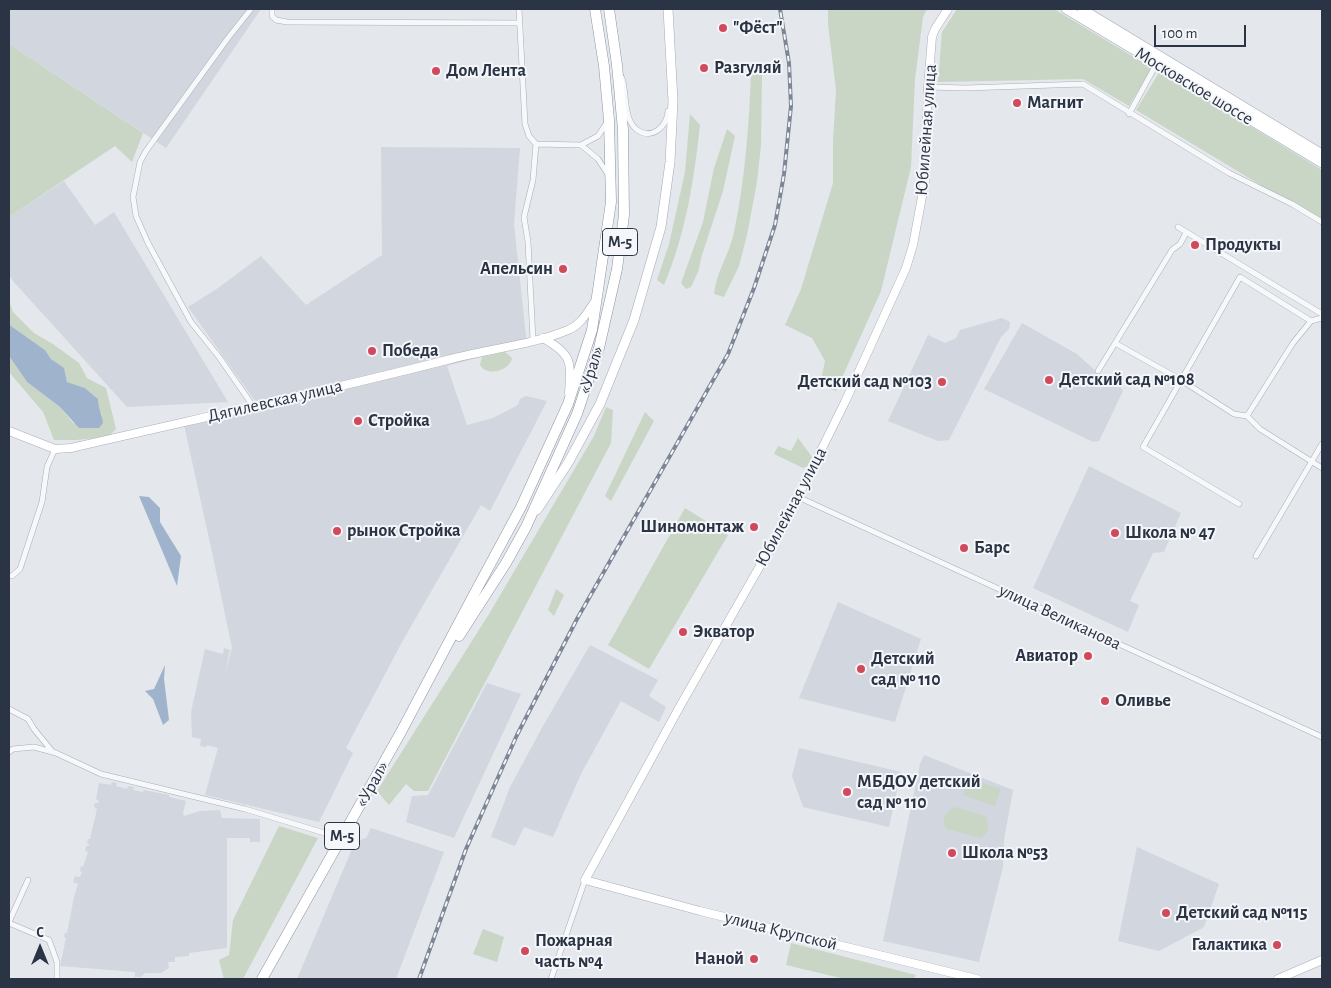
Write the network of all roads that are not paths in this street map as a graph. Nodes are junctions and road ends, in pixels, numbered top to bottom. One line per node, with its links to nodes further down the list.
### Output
1 (252, 9): 34 (street)
2 (272, 9): 10 (street)
3 (519, 9): 10 (street)
4 (668, 9): 14 (main road)
5 (948, 9): 13 (street, Юбилейная улица)
6 (1066, 9): 11 (main road, Московское шоссе)
7 (1082, 9): 19 (main road, Московское шоссе)
8 (610, 10): 12 (highway, «Урал» / М-5)
9 (596, 12): 16 (highway, «Урал» / М-5)
10 (520, 23): 17 (street)
11 (1157, 63): 15 (street); 20 (main road, Московское шоссе)
12 (618, 65): 14 (street); 43 (highway, «Урал» / М-5)
13 (928, 87): 15 (street); 41 (street, Юбилейная улица)
14 (672, 88): 43 (main road)
15 (1130, 114): 22 (street)
16 (609, 120): 18 (street); 21 (highway, «Урал» / М-5)
17 (536, 144): 18 (street); 29 (street)
18 (581, 145): 21 (street)
19 (1322, 154)
20 (1322, 163)
21 (610, 177): 25 (highway, «Урал» / М-5)
22 (1322, 222)
23 (1178, 227): 24 (street)
24 (1186, 234): 26 (street); 30 (street)
25 (597, 298): 28 (street, Дягилевская улица); 33 (highway, «Урал» / М-5)
26 (1322, 316): 27 (street)
27 (1311, 321): 32 (street); 35 (street)
28 (543, 338): 29 (street, Дягилевская улица); 33 (street)
29 (533, 340): 34 (street, Дягилевская улица)
30 (1115, 344): 31 (street); 32 (street)
31 (1098, 371)
32 (1181, 380): 35 (street); 42 (street)
33 (568, 404): 46 (highway, «Урал» / М-5)
34 (253, 406): 38 (street, Дягилевская улица)
35 (1247, 416): 39 (street)
36 (9, 431): 38 (street, Дягилевская улица)
37 (1322, 444): 39 (street)
38 (55, 448): 45 (street)
39 (1312, 461): 40 (street); 44 (street)
40 (1322, 468)
41 (798, 497): 48 (street, улица Великанова); 53 (street, Юбилейная улица)
42 (1239, 504)
43 (526, 527): 46 (highway, «Урал» / М-5)
44 (1256, 556)
45 (9, 576)
46 (421, 693): 51 (highway, «Урал» / М-5)
47 (9, 709): 50 (street)
48 (1322, 737)
49 (9, 752): 50 (street)
50 (53, 752): 51 (street)
51 (341, 838): 57 (highway, «Урал» / М-5)
52 (28, 880): 54 (street)
53 (585, 880): 58 (street, Юбилейная улица); 59 (street, улица Крупской)
54 (9, 922): 56 (street)
55 (1322, 960): 60 (street)
56 (57, 979)
57 (262, 979)
58 (551, 979)
59 (977, 979)
60 (1278, 979)

